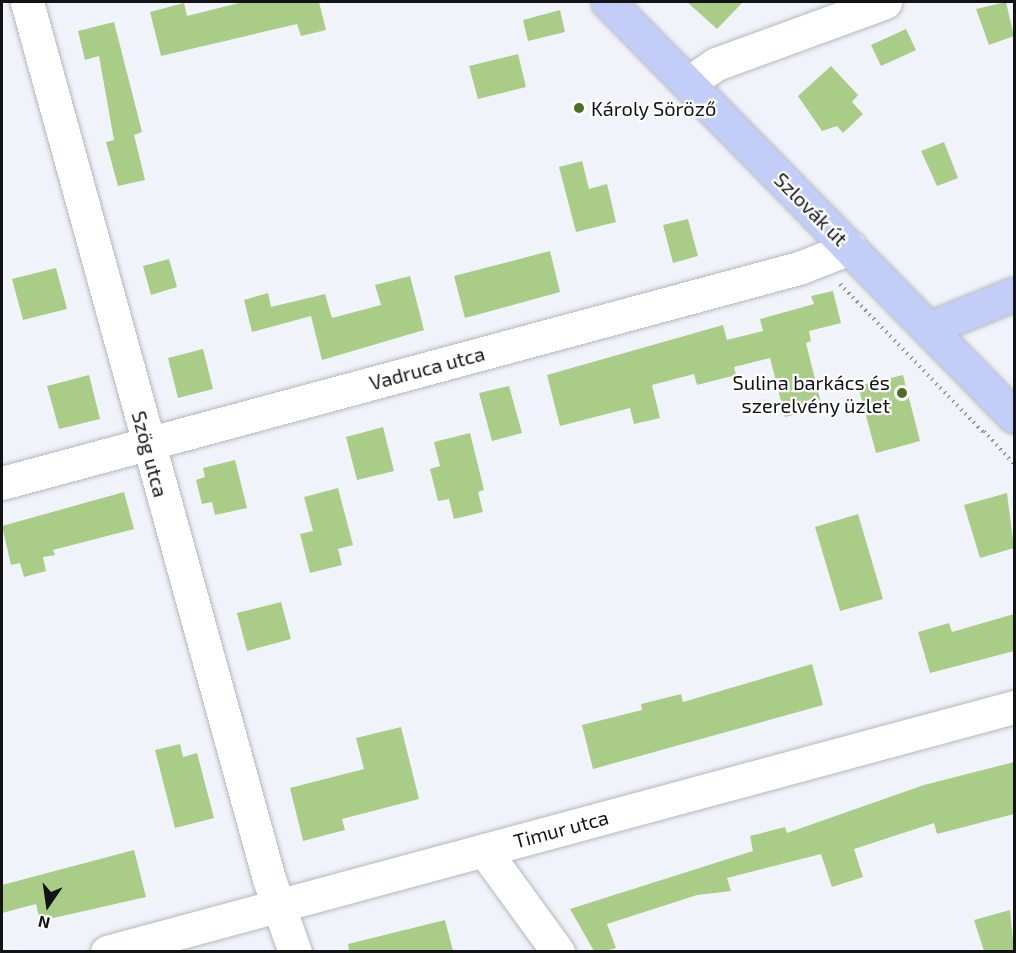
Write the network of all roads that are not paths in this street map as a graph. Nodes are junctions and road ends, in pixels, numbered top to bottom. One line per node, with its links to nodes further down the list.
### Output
1 (27, 2): 9 (street, Szög utca)
2 (608, 2): 4 (main road, Szlovák út)
3 (885, 2): 4 (street)
4 (688, 83): 5 (main road, Szlovák út)
5 (850, 248): 7 (main road, Szlovák út); 9 (street, Vadruca utca)
6 (1014, 294): 7 (main road)
7 (930, 328): 8 (main road, Szlovák út)
8 (995, 426)
9 (147, 442): 10 (street, Vadruca utca); 13 (street, Szög utca)
10 (2, 483)
11 (1014, 707): 12 (street, Timur utca)
12 (484, 850): 13 (street, Timur utca); 16 (street)
13 (281, 904): 14 (street, Timur utca); 15 (street, Szög utca)
14 (107, 951)
15 (295, 951)
16 (558, 951)

